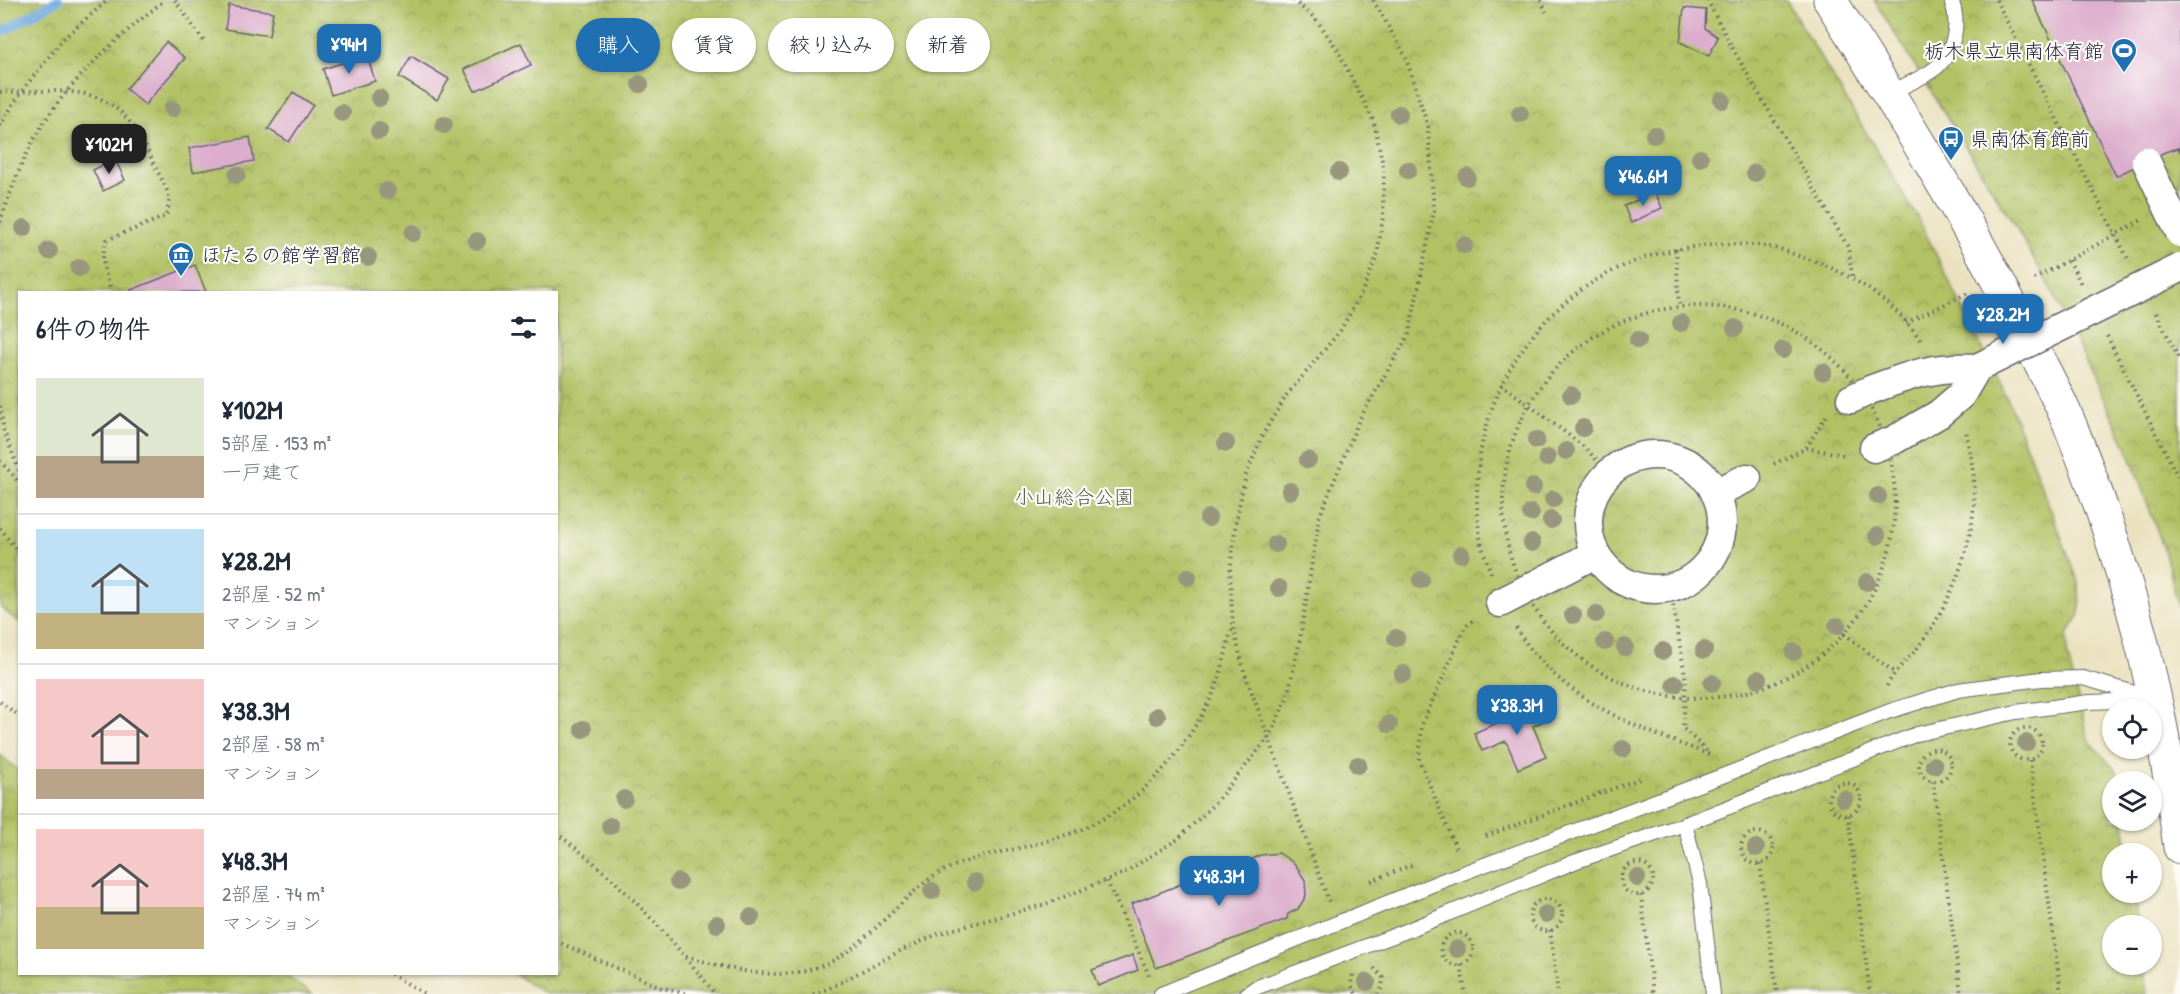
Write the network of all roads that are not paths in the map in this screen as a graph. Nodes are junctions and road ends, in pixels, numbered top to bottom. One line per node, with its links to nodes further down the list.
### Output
1 (1830, 0): 3 (street)
2 (1951, 0): 3 (lane)
3 (1888, 93): 14 (street)
4 (2146, 161): 5 (street, bridge)
5 (2180, 233)
6 (2180, 268): 7 (street, bridge)
7 (1977, 368): 8 (street, bridge); 9 (street, bridge)
8 (1860, 395)
9 (1884, 444)
10 (1747, 478): 11 (street)
11 (1715, 493): 12 (street); 12 (street)
12 (1595, 554): 13 (street)
13 (1500, 603)
14 (2168, 701): 15 (lane); 16 (street); 17 (lane)
15 (1685, 824): 18 (lane); 19 (lane)
16 (2180, 847)
17 (1161, 994)
18 (1247, 994)
19 (1713, 994)

